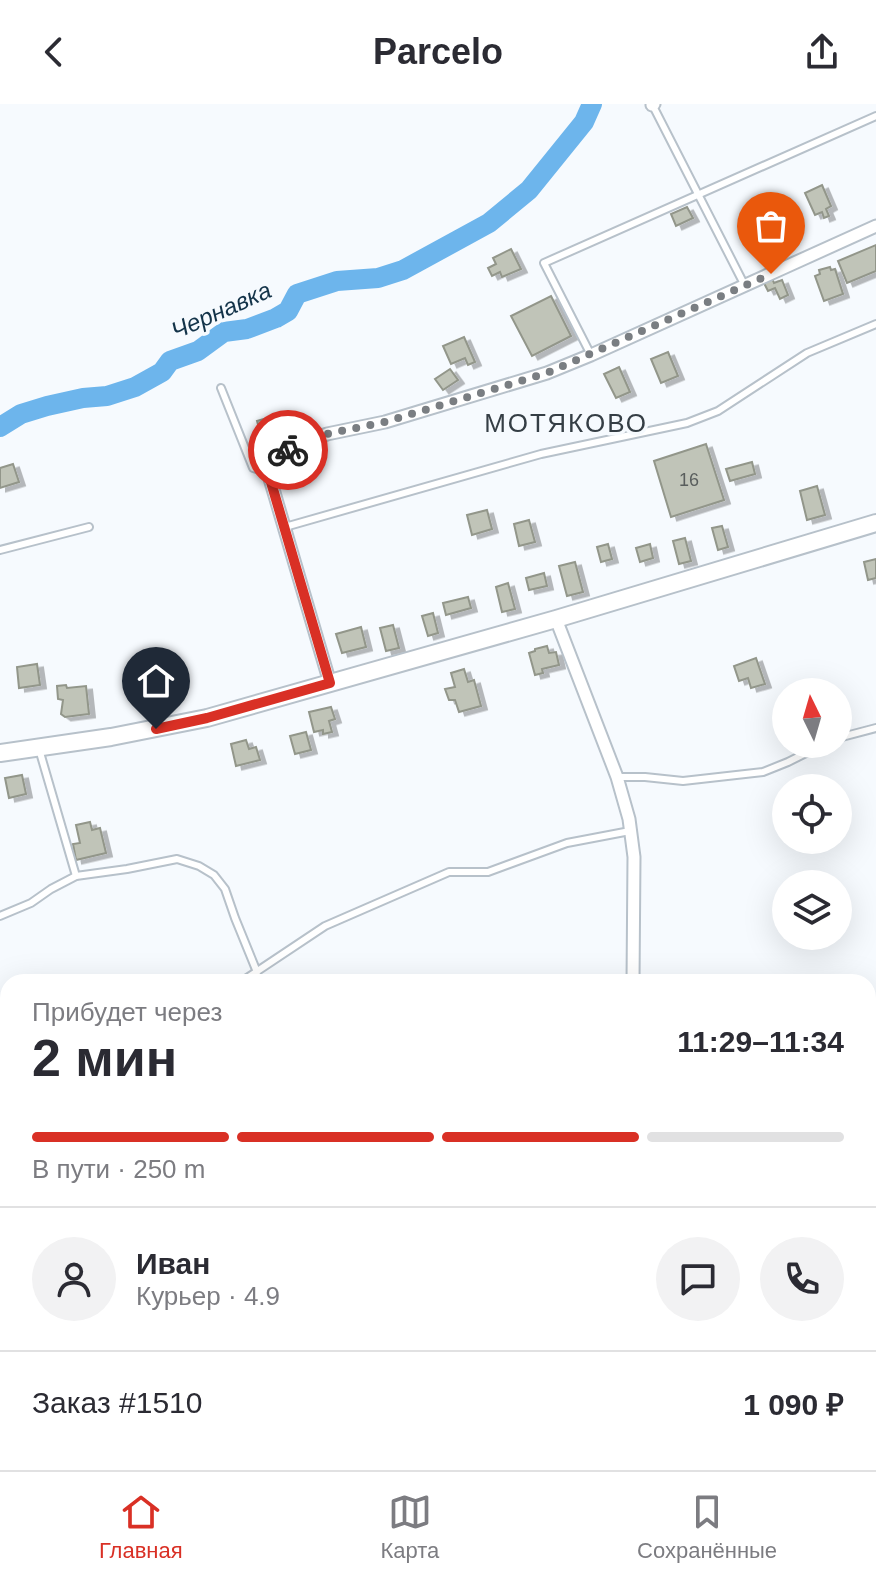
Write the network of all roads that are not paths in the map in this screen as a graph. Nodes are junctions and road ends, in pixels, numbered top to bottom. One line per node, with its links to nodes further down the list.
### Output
1 (653, 104): 3 (lane)
2 (876, 116): 3 (lane)
3 (698, 194): 5 (lane); 7 (lane)
4 (876, 226): 5 (street)
5 (745, 286): 7 (street)
6 (876, 324): 12 (lane)
7 (591, 355): 9 (street)
8 (221, 388): 9 (lane)
9 (268, 472): 12 (street)
10 (876, 523): 14 (main road)
11 (89, 527): 13 (lane)
12 (285, 527): 15 (street)
13 (0, 550)
14 (556, 619): 15 (main road); 21 (street)
15 (330, 683): 18 (main road)
16 (876, 728): 17 (lane)
17 (852, 734)
18 (39, 748): 19 (main road); 23 (lane)
19 (0, 753)
20 (795, 758): 21 (lane)
21 (617, 777): 22 (street)
22 (630, 831): 25 (lane); 27 (street)
23 (76, 876): 24 (lane); 25 (lane)
24 (0, 916)
25 (257, 972): 26 (lane)
26 (254, 974)
27 (633, 974)

